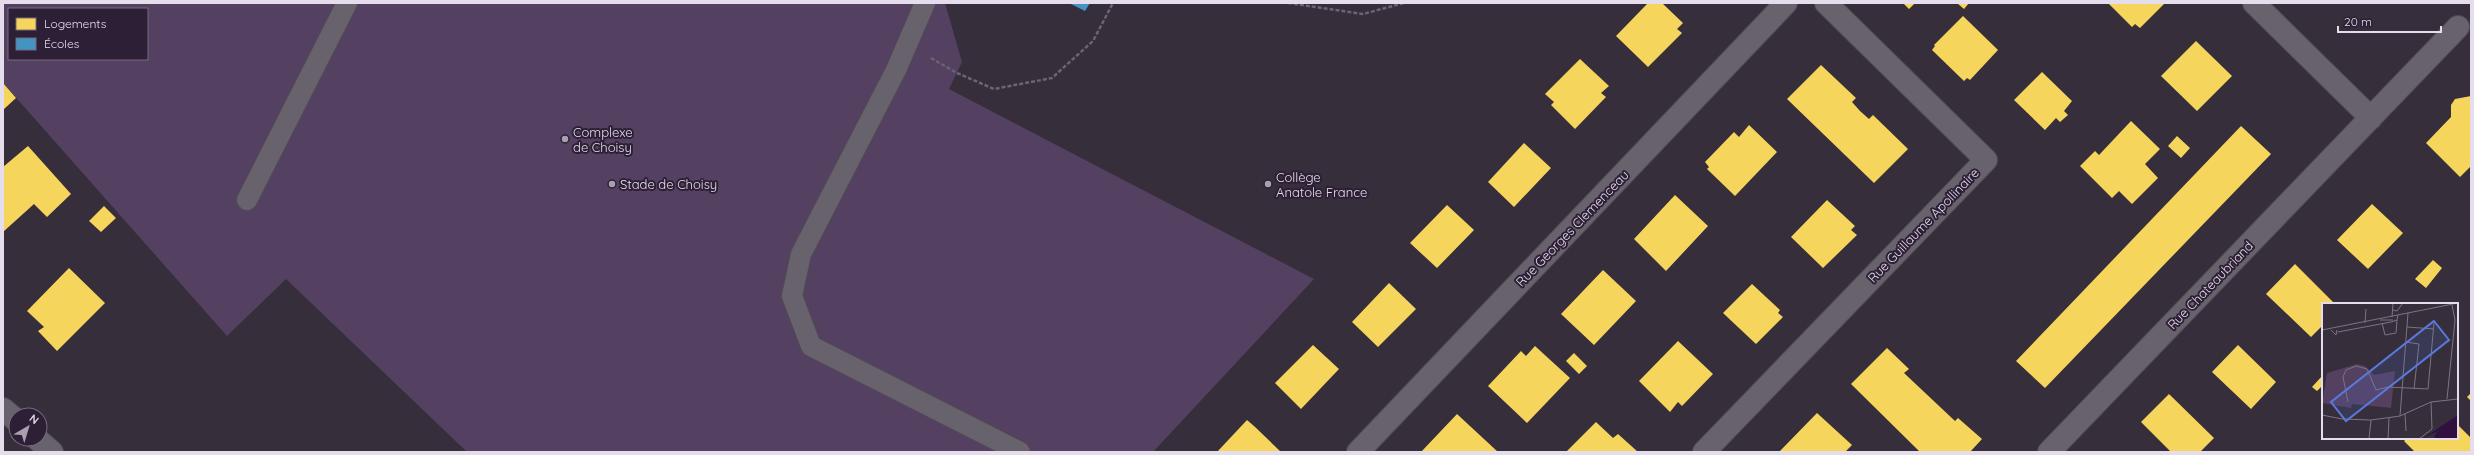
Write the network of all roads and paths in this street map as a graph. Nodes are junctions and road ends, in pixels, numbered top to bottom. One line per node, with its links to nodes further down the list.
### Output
1 (347, 3): 12 (lane)
2 (925, 3): 10 (lane)
3 (1113, 3): 10 (path)
4 (1288, 3): 5 (path)
5 (1404, 3)
6 (1786, 3): 14 (street, Rue Georges Clemenceau)
7 (1826, 3): 15 (street, Rue Guillaume Apollinaire)
8 (2254, 3): 11 (street)
9 (2458, 27): 11 (street, Rue Chateaubriand)
10 (908, 43): 13 (lane)
11 (2372, 118): 16 (street, Rue Chateaubriand)
12 (247, 200)
13 (1020, 452)
14 (1358, 452)
15 (1704, 452)
16 (2049, 452)

